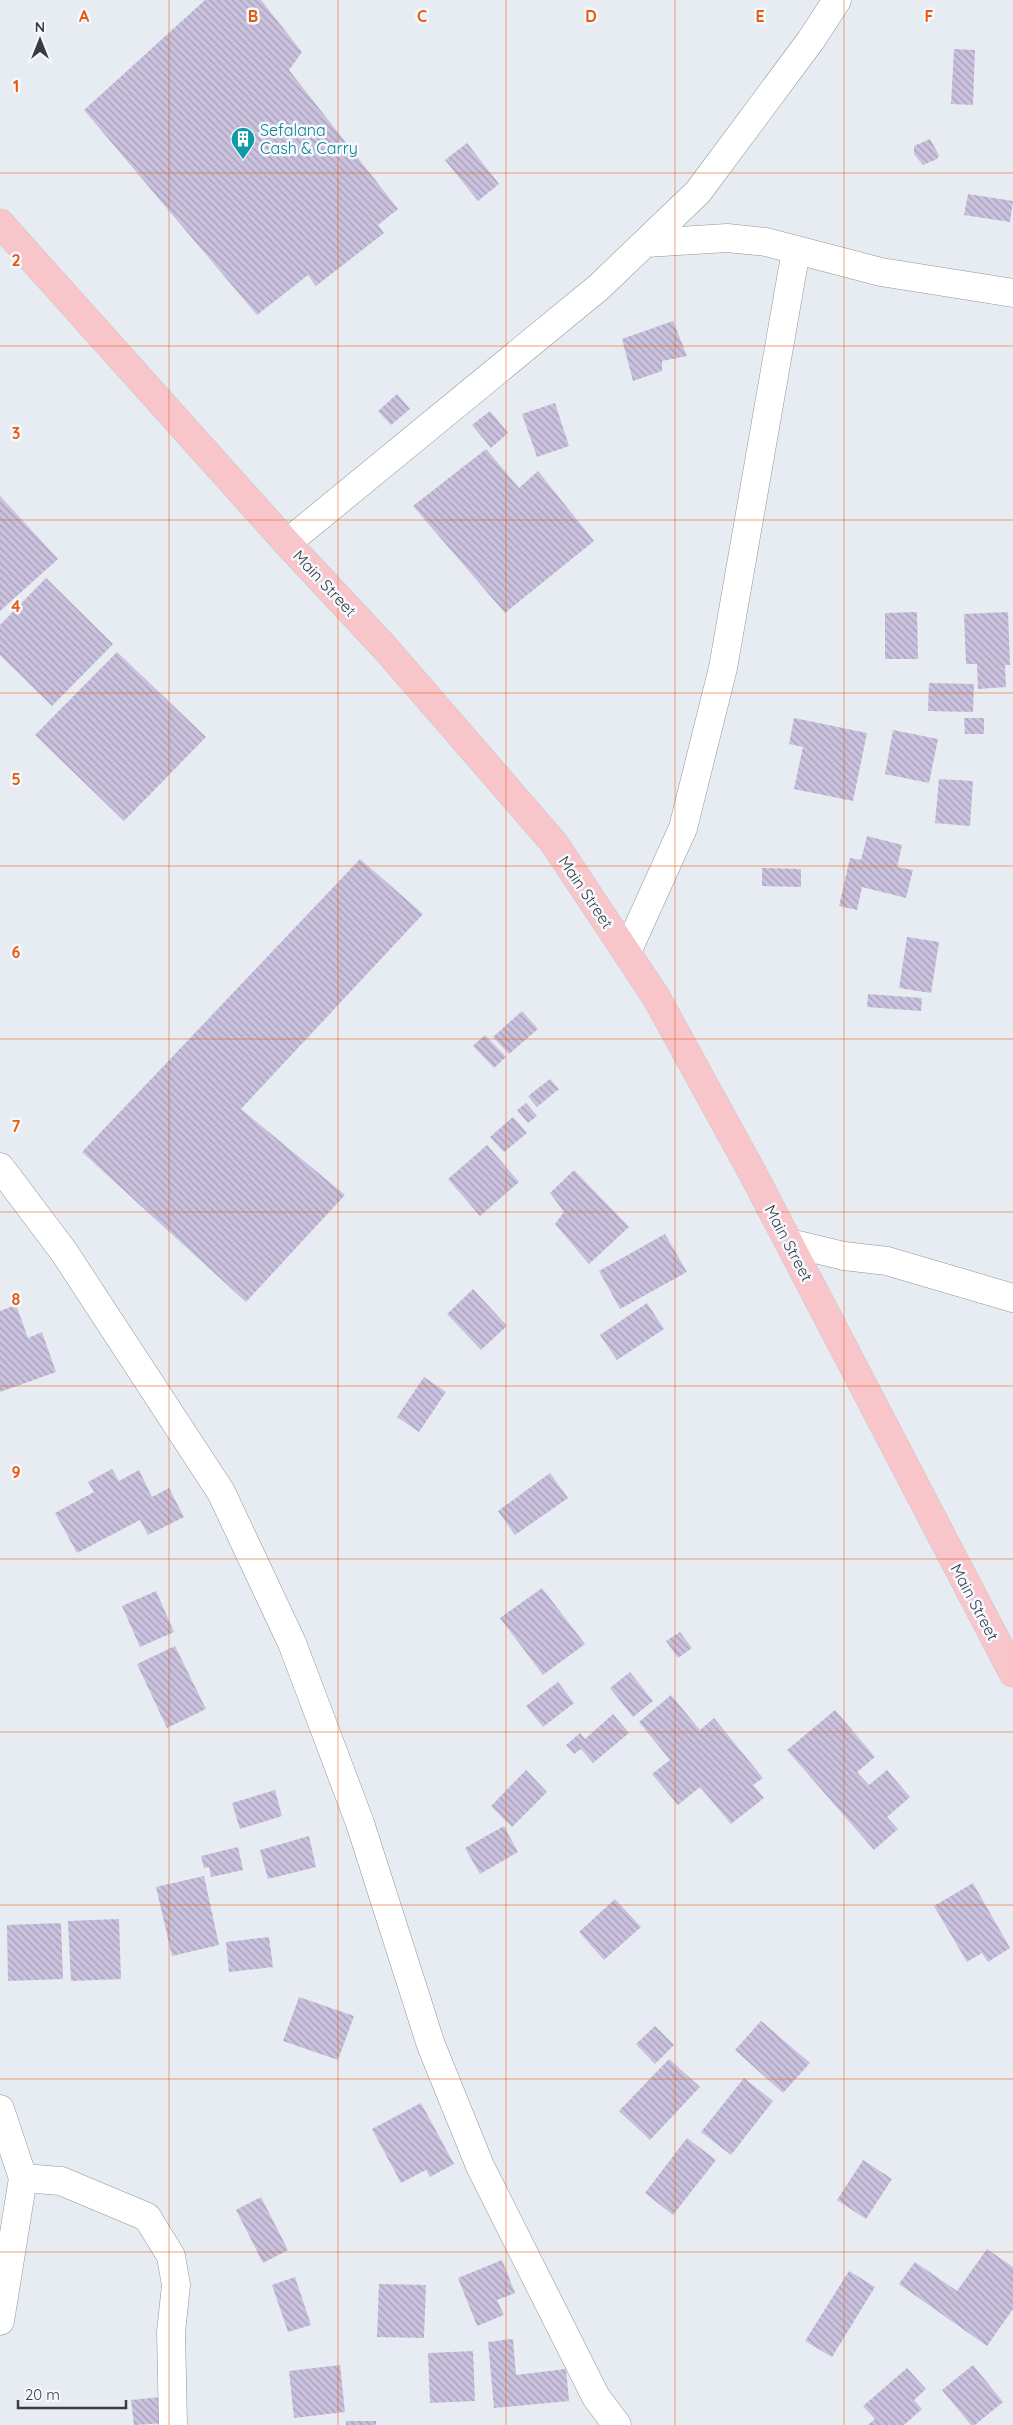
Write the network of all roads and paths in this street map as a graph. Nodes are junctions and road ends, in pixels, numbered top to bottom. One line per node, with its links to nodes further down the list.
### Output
1 (837, 0): 3 (street)
2 (0, 223): 6 (highway, Main Street)
3 (646, 243): 4 (street); 6 (street)
4 (796, 250): 5 (street); 7 (street)
5 (1013, 293)
6 (287, 543): 7 (highway, Main Street)
7 (627, 952): 9 (highway, Main Street)
8 (0, 1167): 16 (street)
9 (790, 1244): 10 (street); 11 (highway, Main Street)
10 (1013, 1298)
11 (1013, 1673)
12 (0, 2109): 13 (street)
13 (23, 2178): 14 (street); 15 (street)
14 (0, 2320)
15 (173, 2425)
16 (617, 2425)

